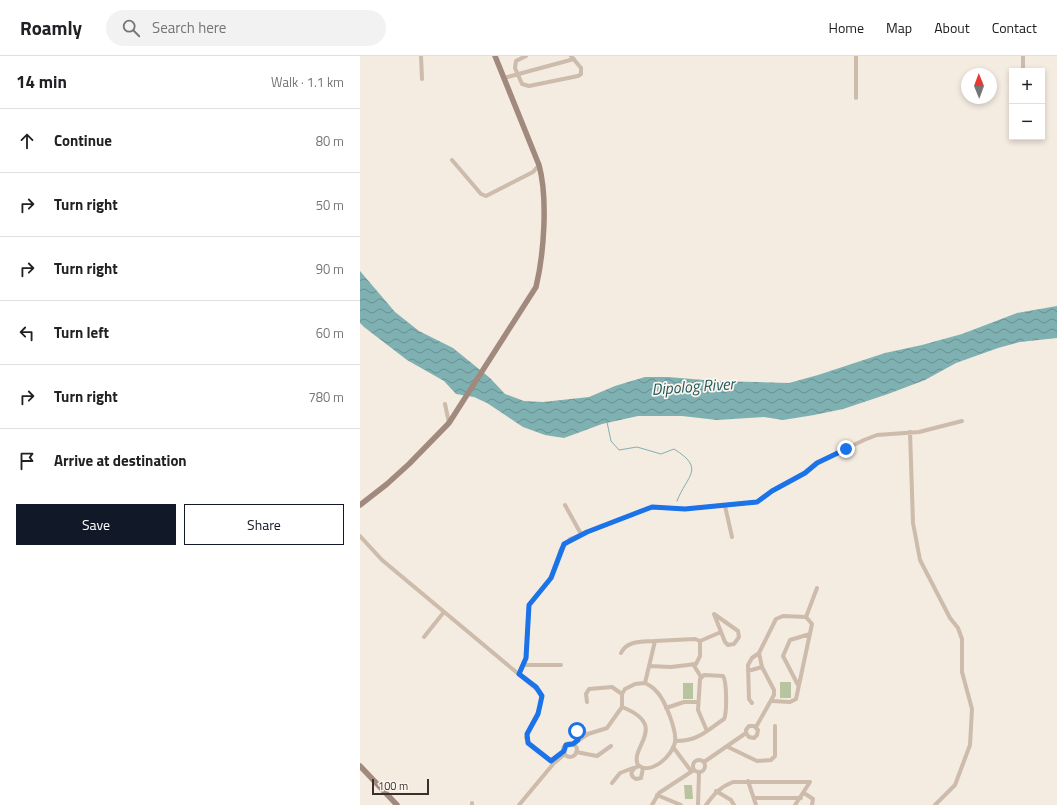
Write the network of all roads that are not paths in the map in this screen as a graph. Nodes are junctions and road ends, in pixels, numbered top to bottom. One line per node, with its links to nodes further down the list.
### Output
1 (421, 56): 10 (street)
2 (495, 56): 9 (main road)
3 (526, 56): 8 (street)
4 (856, 56): 11 (street)
5 (1023, 56): 7 (street)
6 (572, 57): 8 (street); 8 (street)
7 (1023, 68)
8 (517, 74): 9 (street)
9 (504, 78): 13 (main road)
10 (422, 79)
11 (856, 98)
12 (452, 160): 13 (street)
13 (539, 165): 16 (main road)
14 (445, 404): 16 (street)
15 (962, 421): 17 (street)
16 (449, 423): 19 (main road)
17 (910, 432): 20 (street); 88 (street)
18 (565, 505): 21 (street)
19 (360, 506)
20 (725, 506): 21 (street); 23 (street)
21 (581, 534): 35 (street)
22 (360, 536): 25 (street)
23 (732, 537)
24 (817, 588): 26 (street)
25 (444, 612): 29 (street); 40 (street)
26 (806, 617): 28 (street); 33 (street)
27 (721, 632): 27 (street); 31 (street)
28 (810, 634): 43 (street); 43 (street)
29 (424, 637)
30 (655, 641): 31 (street); 32 (street); 37 (street)
31 (700, 641): 34 (street)
32 (621, 653)
33 (759, 653): 38 (street); 39 (street)
34 (693, 664): 37 (street); 41 (street)
35 (524, 665): 36 (street); 40 (street)
36 (561, 665)
37 (649, 666): 42 (street)
38 (762, 667): 39 (street); 45 (street)
39 (748, 671): 48 (street)
40 (519, 674): 64 (street)
41 (701, 676): 47 (street); 53 (street)
42 (645, 682): 44 (street); 50 (street)
43 (798, 684): 45 (street)
44 (622, 694): 46 (street); 49 (street)
45 (772, 701): 52 (street)
46 (587, 702)
47 (698, 702): 50 (street); 53 (street)
48 (752, 704)
49 (622, 707): 55 (street); 67 (street)
50 (666, 708): 57 (street)
51 (775, 726): 61 (street)
52 (756, 727): 54 (street); 54 (street)
53 (707, 731): 57 (street)
54 (746, 733): 61 (street)
55 (587, 735): 56 (street); 56 (street)
56 (578, 740): 58 (street)
57 (675, 741): 60 (street)
58 (573, 744): 62 (street); 63 (street)
59 (611, 746): 62 (street)
60 (673, 747): 67 (street); 69 (street)
61 (728, 747): 65 (street)
62 (576, 752): 63 (street)
63 (565, 753): 64 (street)
64 (552, 762): 79 (street)
65 (704, 762): 69 (street); 70 (street)
66 (360, 766): 78 (main road)
67 (641, 767): 68 (street); 68 (street)
68 (633, 768): 72 (street)
69 (693, 771): 70 (street); 75 (street)
70 (699, 773): 82 (street)
71 (748, 781): 73 (street); 74 (street); 76 (street)
72 (612, 783)
73 (716, 791): 83 (street); 84 (street)
74 (804, 793): 77 (street); 87 (street)
75 (657, 795): 80 (street); 81 (street)
76 (754, 798): 77 (street); 85 (street)
77 (801, 798): 86 (street)
78 (397, 805)
79 (519, 805)
80 (652, 805)
81 (680, 805)
82 (698, 805)
83 (706, 805)
84 (734, 805)
85 (756, 805)
86 (796, 805)
87 (812, 805)
88 (935, 805)

